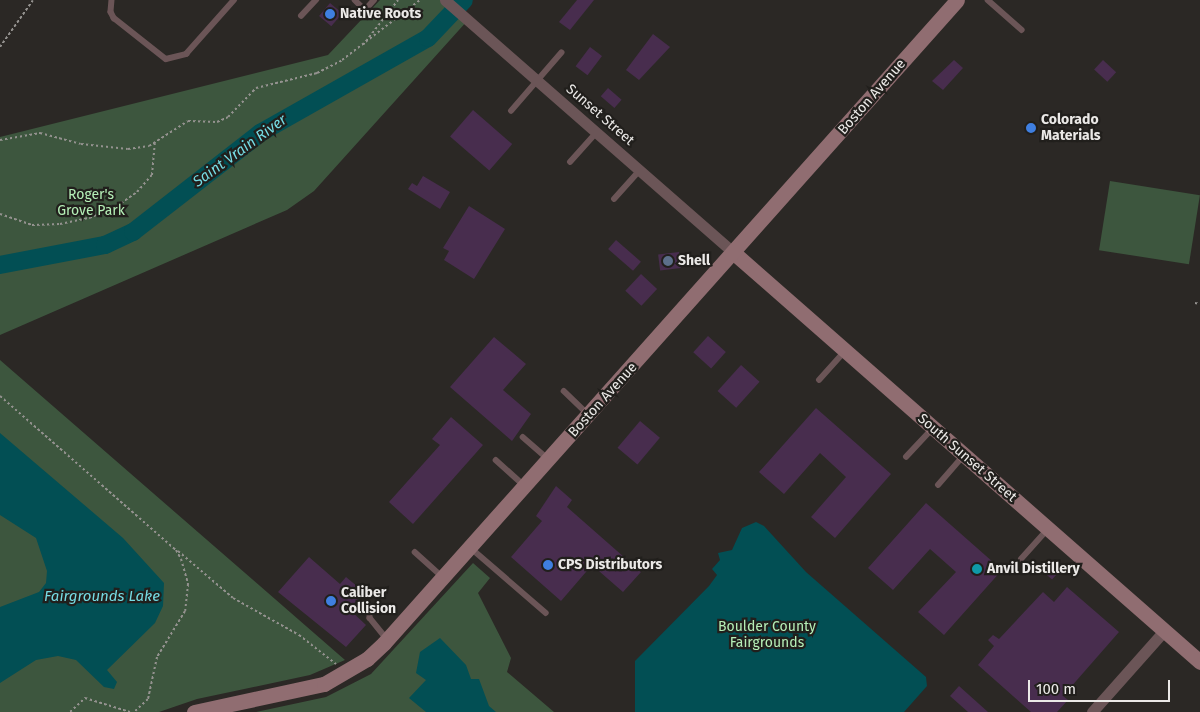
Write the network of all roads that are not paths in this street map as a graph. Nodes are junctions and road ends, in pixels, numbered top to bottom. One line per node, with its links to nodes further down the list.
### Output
1 (112, 0): 2 (lane)
2 (234, 0)
3 (316, 0): 9 (lane)
4 (355, 0): 5 (lane)
5 (374, 0)
6 (445, 0): 12 (street, Sunset Street)
7 (956, 0): 18 (street, Boston Avenue)
8 (988, 0): 10 (lane)
9 (301, 16)
10 (1022, 30)
11 (561, 53): 12 (lane)
12 (538, 81): 13 (lane); 14 (street, Sunset Street)
13 (511, 111)
14 (597, 132): 15 (lane); 16 (street, Sunset Street)
15 (570, 162)
16 (640, 170): 17 (lane); 18 (street, Sunset Street)
17 (614, 199)
18 (734, 253): 19 (street, South Sunset Street); 22 (street, Boston Avenue)
19 (846, 351): 20 (lane); 23 (street, South Sunset Street)
20 (819, 380)
21 (564, 391): 22 (lane)
22 (590, 415): 28 (street, Boston Avenue)
23 (933, 428): 25 (street, South Sunset Street); 26 (lane)
24 (523, 437): 28 (lane)
25 (964, 455): 29 (lane); 31 (street, South Sunset Street)
26 (906, 457)
27 (496, 460): 30 (lane)
28 (549, 461): 30 (street, Boston Avenue)
29 (938, 485)
30 (526, 487): 32 (street, Boston Avenue)
31 (1048, 529): 34 (lane); 38 (street, South Sunset Street)
32 (471, 548): 35 (street, Boston Avenue); 37 (lane)
33 (415, 552): 35 (lane)
34 (1021, 559)
35 (444, 578): 39 (street, Boston Avenue)
36 (370, 606): 39 (lane)
37 (546, 613)
38 (1164, 631): 40 (street, South Sunset Street); 42 (street)
39 (388, 639): 41 (street, Boston Avenue)
40 (1200, 662)
41 (194, 712)
42 (1092, 712)

